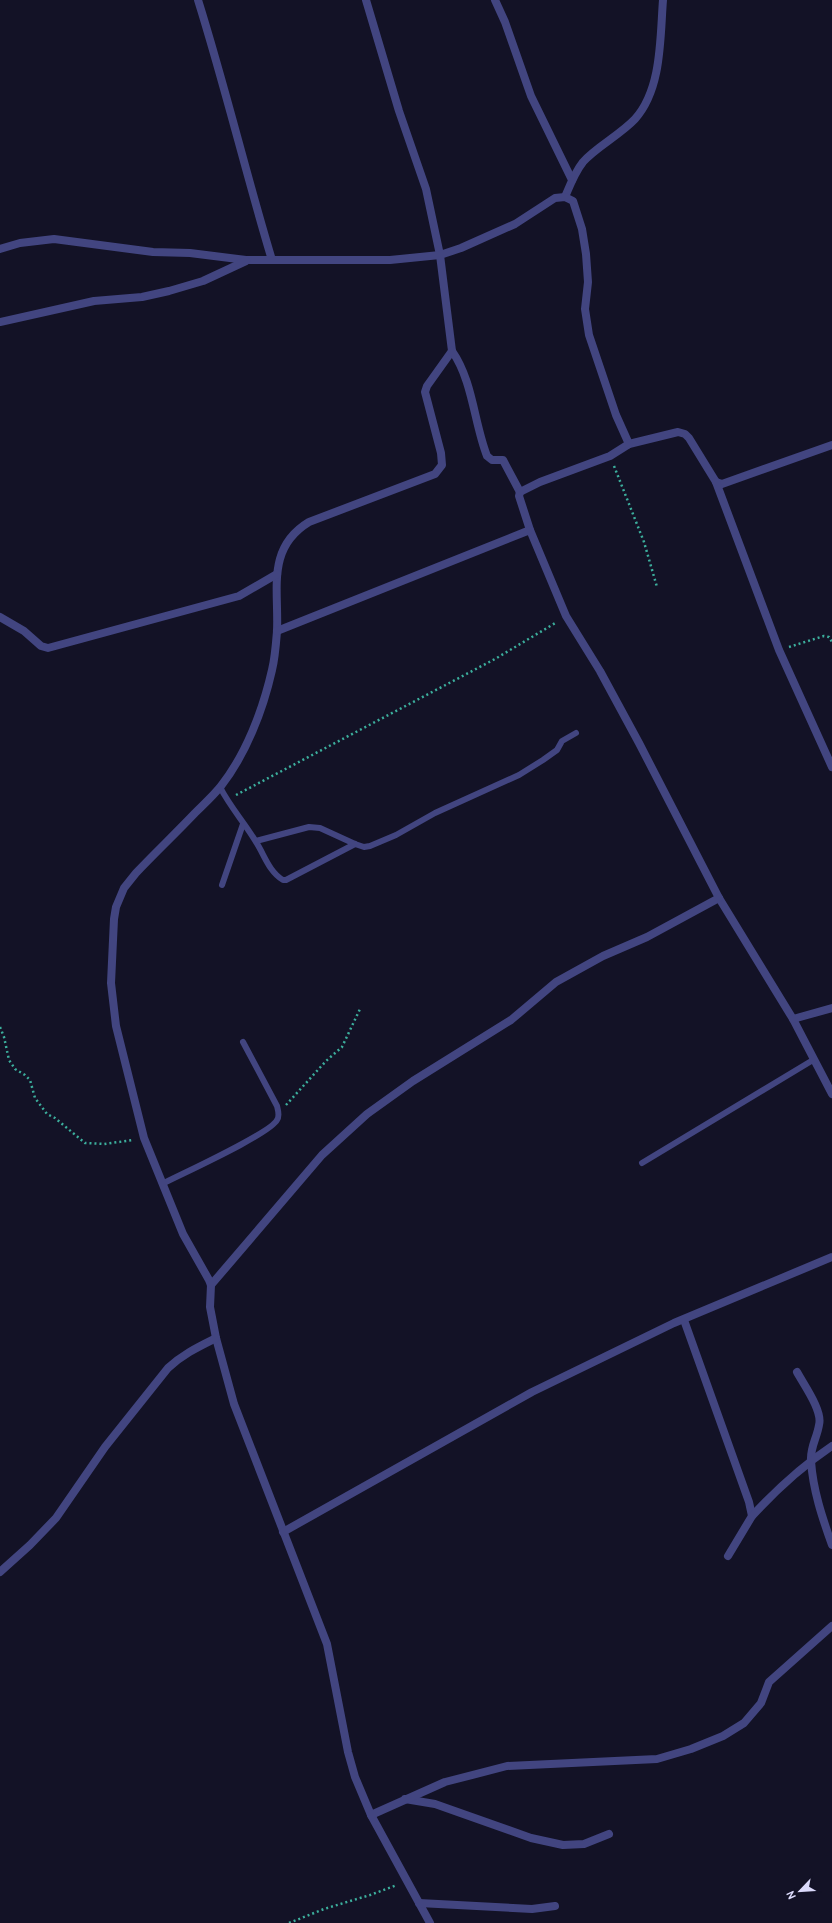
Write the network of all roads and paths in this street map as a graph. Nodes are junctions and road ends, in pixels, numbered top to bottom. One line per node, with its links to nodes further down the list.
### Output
1 (198, 0): 10 (street)
2 (366, 0): 8 (street)
3 (495, 0): 5 (street)
4 (663, 0): 5 (street)
5 (572, 180): 6 (street)
6 (565, 197): 8 (street); 13 (street)
7 (0, 250): 9 (street)
8 (440, 255): 10 (street); 12 (street)
9 (246, 260): 10 (street); 11 (street)
10 (272, 260)
11 (0, 322)
12 (452, 350): 17 (street); 19 (street)
13 (629, 444): 15 (street); 16 (street)
14 (832, 445): 16 (street)
15 (610, 456): 17 (street); 20 (path)
16 (716, 482): 25 (street)
17 (520, 492): 18 (street)
18 (530, 530): 21 (street); 23 (street)
19 (277, 574): 22 (street); 23 (street)
20 (657, 587)
21 (566, 616): 29 (path); 34 (street)
22 (0, 618)
23 (277, 631): 28 (street)
24 (832, 642): 25 (path)
25 (779, 650): 27 (street)
26 (576, 733): 32 (lane)
27 (832, 767)
28 (220, 787): 29 (lane); 43 (street)
29 (226, 800): 30 (lane)
30 (243, 824): 31 (lane); 33 (lane)
31 (256, 841): 32 (lane); 32 (lane)
32 (354, 844)
33 (222, 886)
34 (718, 898): 37 (street); 47 (street)
35 (832, 1008): 37 (street)
36 (360, 1009): 42 (path)
37 (793, 1019): 40 (street)
38 (0, 1027): 43 (path)
39 (243, 1042): 42 (lane)
40 (813, 1060): 41 (street); 44 (lane)
41 (832, 1094)
42 (279, 1113): 45 (lane)
43 (144, 1138): 45 (street)
44 (642, 1162)
45 (162, 1184): 47 (street)
46 (832, 1257): 48 (street)
47 (211, 1285): 49 (street)
48 (684, 1320): 53 (street); 54 (street)
49 (216, 1338): 54 (street); 57 (street)
50 (797, 1372): 52 (street)
51 (832, 1446): 52 (street)
52 (811, 1460): 53 (street); 55 (street)
53 (752, 1516): 56 (street)
54 (283, 1532): 60 (street)
55 (832, 1544)
56 (728, 1556)
57 (0, 1572)
58 (832, 1626): 59 (street)
59 (404, 1799): 60 (street); 61 (street)
60 (372, 1814): 62 (street)
61 (609, 1834)
62 (406, 1881): 63 (street); 65 (path)
63 (419, 1903): 64 (street); 66 (street)
64 (555, 1906)
65 (289, 1923)
66 (430, 1923)

